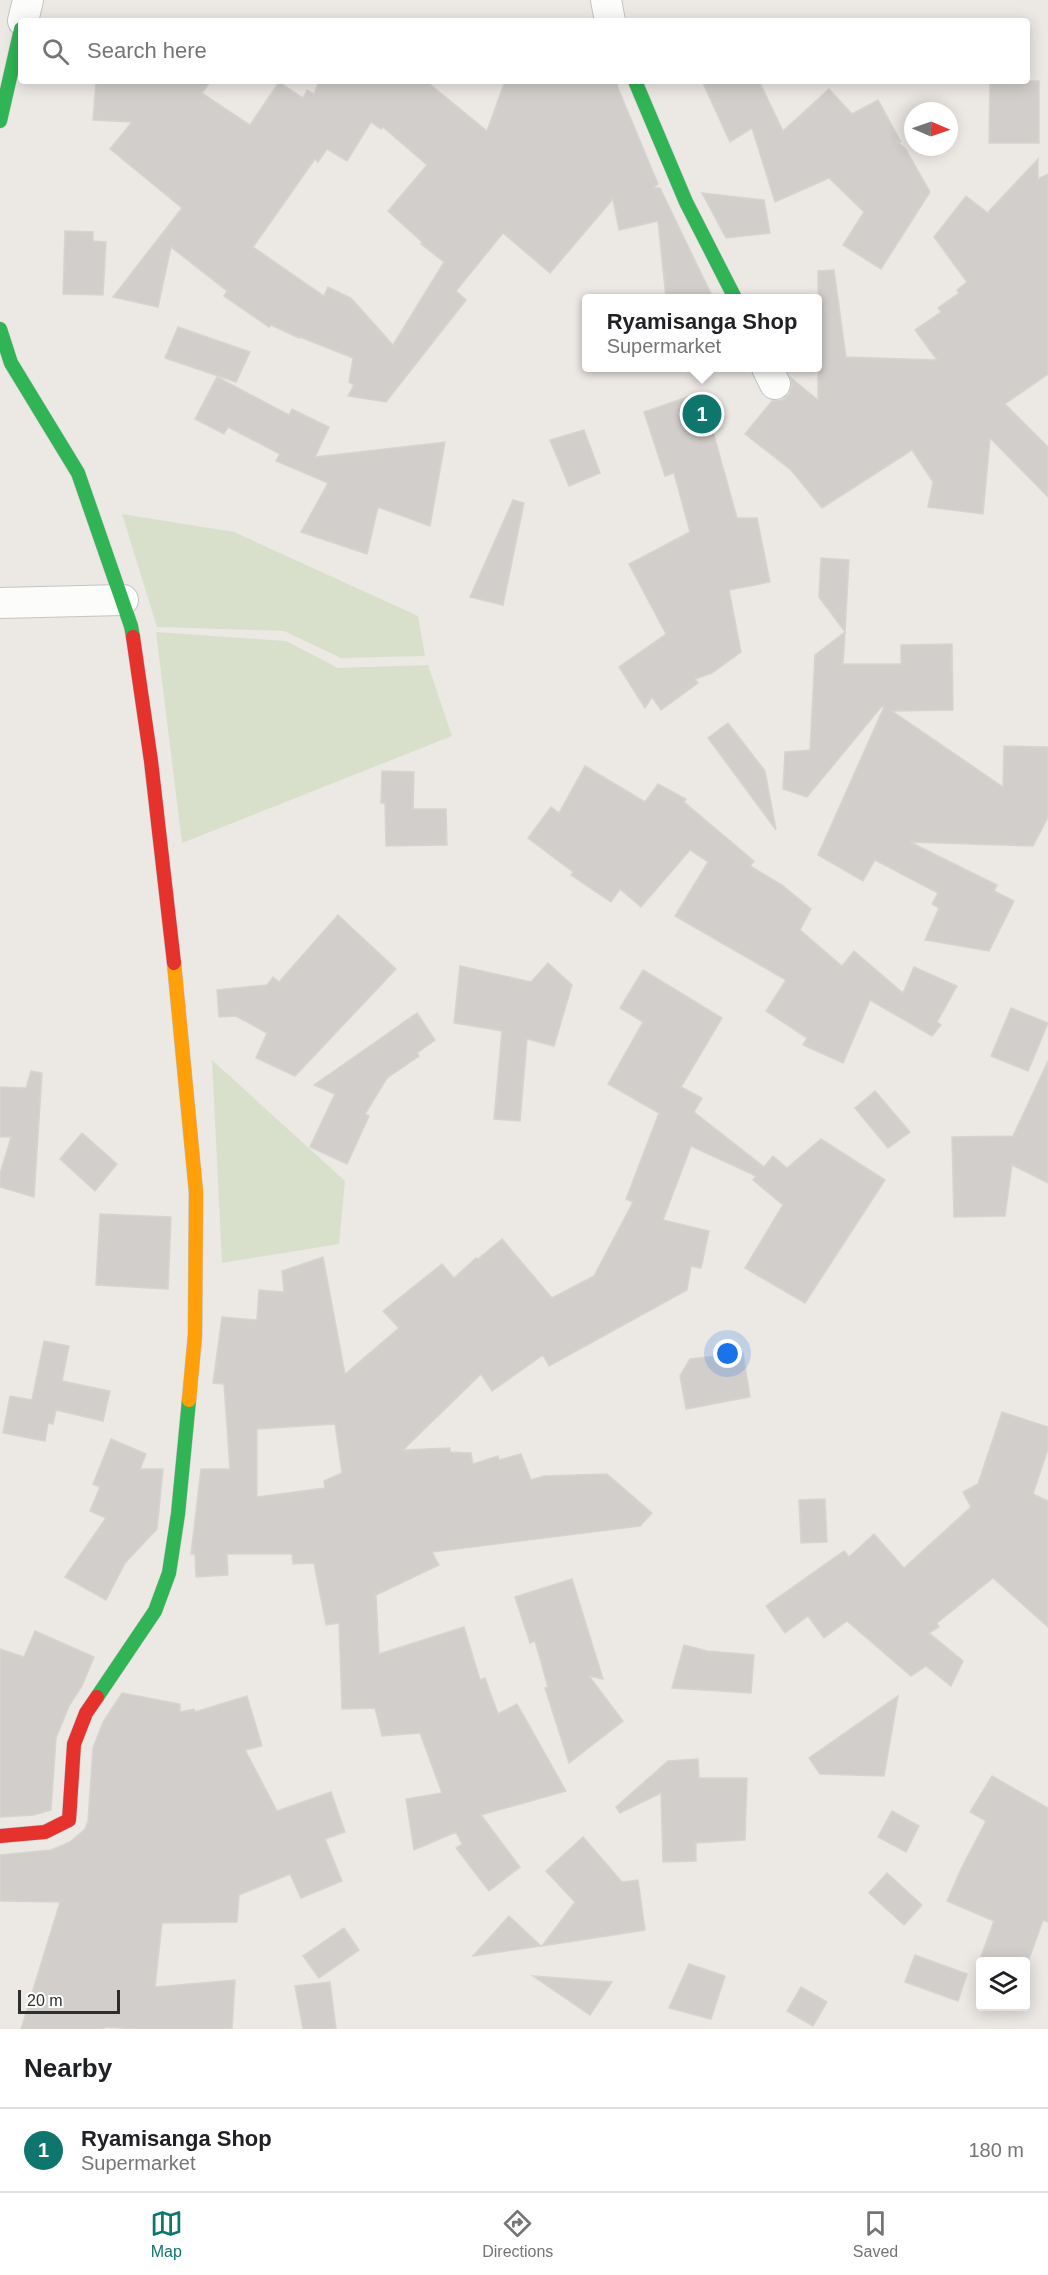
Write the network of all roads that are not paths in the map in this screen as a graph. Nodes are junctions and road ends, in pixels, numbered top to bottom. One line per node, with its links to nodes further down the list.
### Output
1 (28, 0): 3 (street)
2 (606, 0): 4 (street)
3 (24, 18)
4 (609, 18)
5 (18, 43): 7 (street)
6 (636, 84): 8 (street)
7 (0, 121)
8 (733, 294)
9 (0, 329): 10 (street)
10 (123, 600): 11 (street); 12 (street)
11 (0, 603)
12 (0, 1836)

